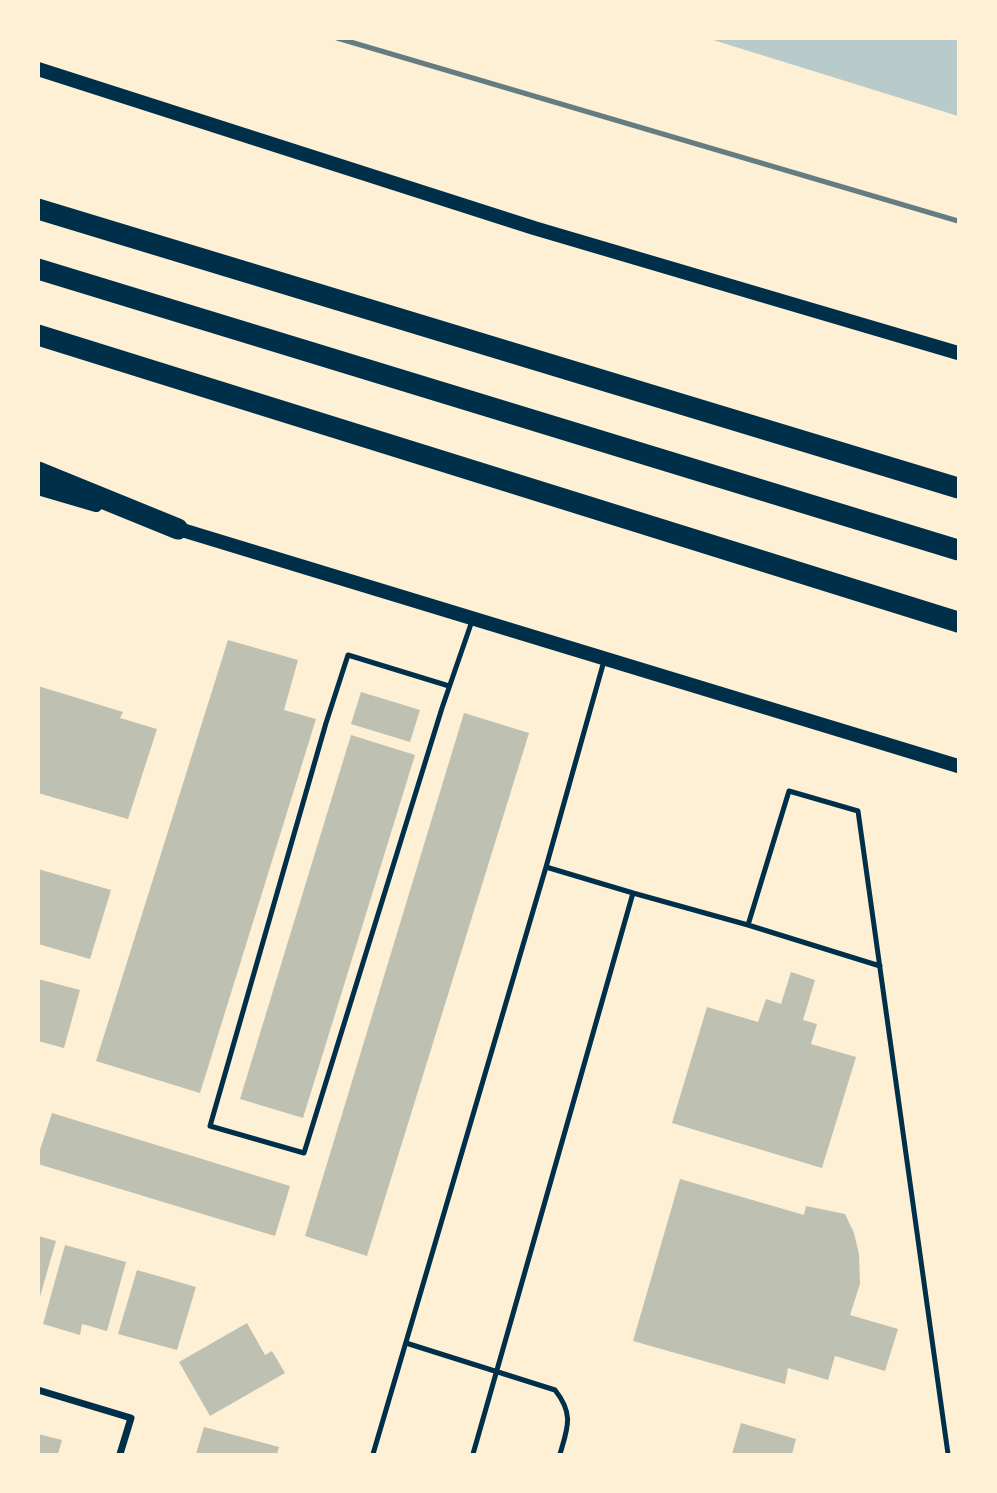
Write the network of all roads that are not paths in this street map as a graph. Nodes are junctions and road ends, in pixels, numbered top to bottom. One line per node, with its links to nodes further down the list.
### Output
1 (38, 69): 5 (main road)
2 (38, 209): 8 (highway)
3 (38, 269): 10 (highway)
4 (38, 335): 12 (highway)
5 (958, 353)
6 (38, 472): 9 (highway)
7 (38, 488): 9 (main road)
8 (958, 488)
9 (178, 529): 11 (main road)
10 (958, 550)
11 (473, 618): 13 (main road); 14 (lane)
12 (958, 622)
13 (605, 658): 15 (main road); 16 (lane)
14 (449, 686): 14 (lane)
15 (951, 764)
16 (546, 867): 17 (lane); 20 (lane)
17 (633, 892): 18 (lane); 21 (lane)
18 (748, 925): 19 (lane); 19 (lane)
19 (880, 966): 27 (lane)
20 (406, 1343): 21 (lane); 24 (lane)
21 (498, 1371): 25 (lane); 26 (lane)
22 (38, 1390): 23 (street)
23 (120, 1454)
24 (373, 1454)
25 (473, 1454)
26 (560, 1454)
27 (948, 1454)

